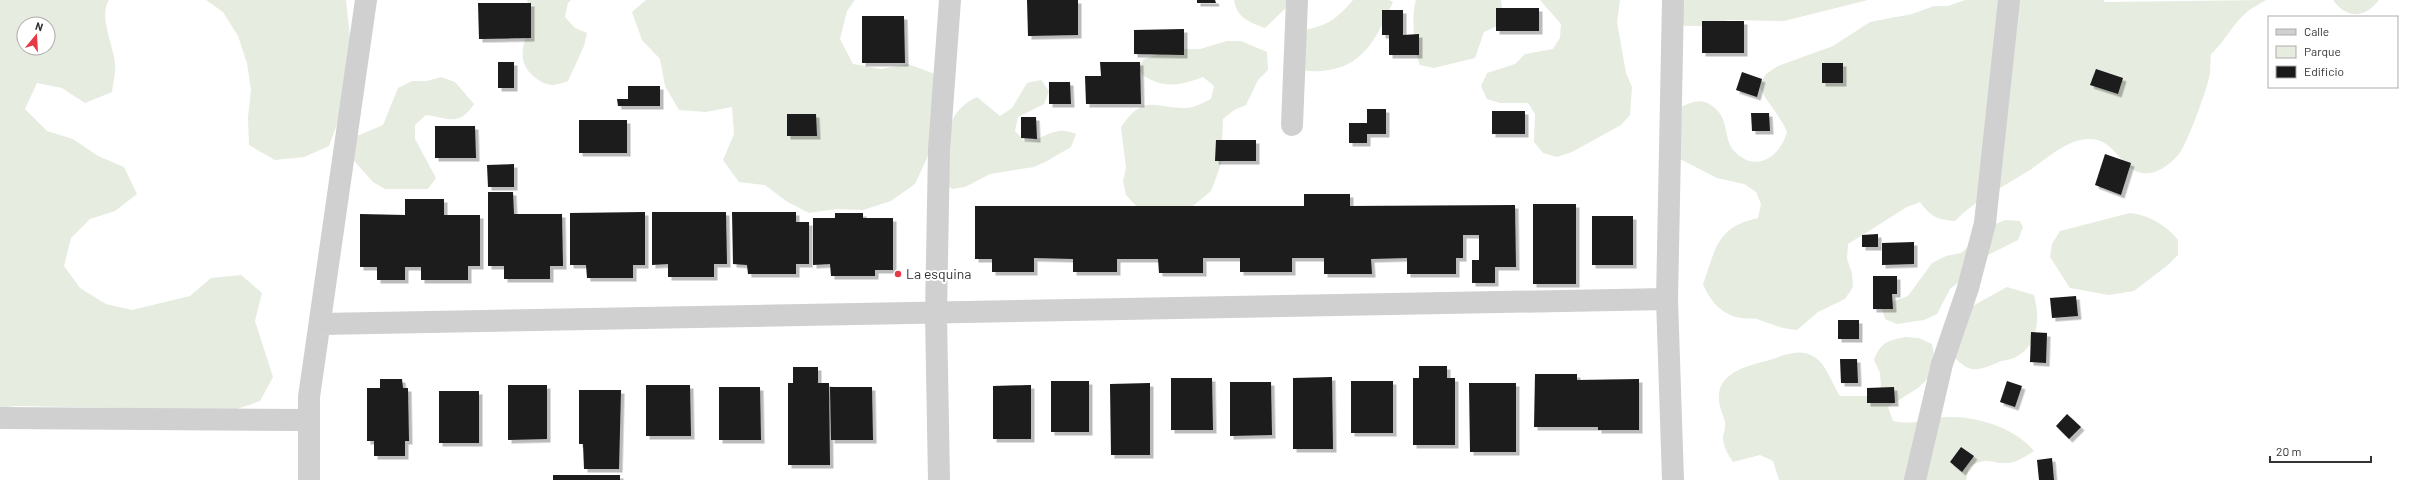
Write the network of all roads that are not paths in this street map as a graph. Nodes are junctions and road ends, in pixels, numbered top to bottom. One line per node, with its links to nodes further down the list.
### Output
1 (366, 0): 9 (street)
2 (950, 0): 8 (street)
3 (1297, 0): 6 (street)
4 (1673, 0): 7 (street)
5 (2009, 0): 15 (street)
6 (1292, 125)
7 (1667, 299): 8 (street); 14 (street)
8 (936, 314): 9 (street); 13 (street)
9 (320, 324): 11 (street)
10 (0, 418): 11 (street)
11 (309, 420): 12 (street)
12 (309, 480)
13 (939, 480)
14 (1672, 480)
15 (1915, 480)

